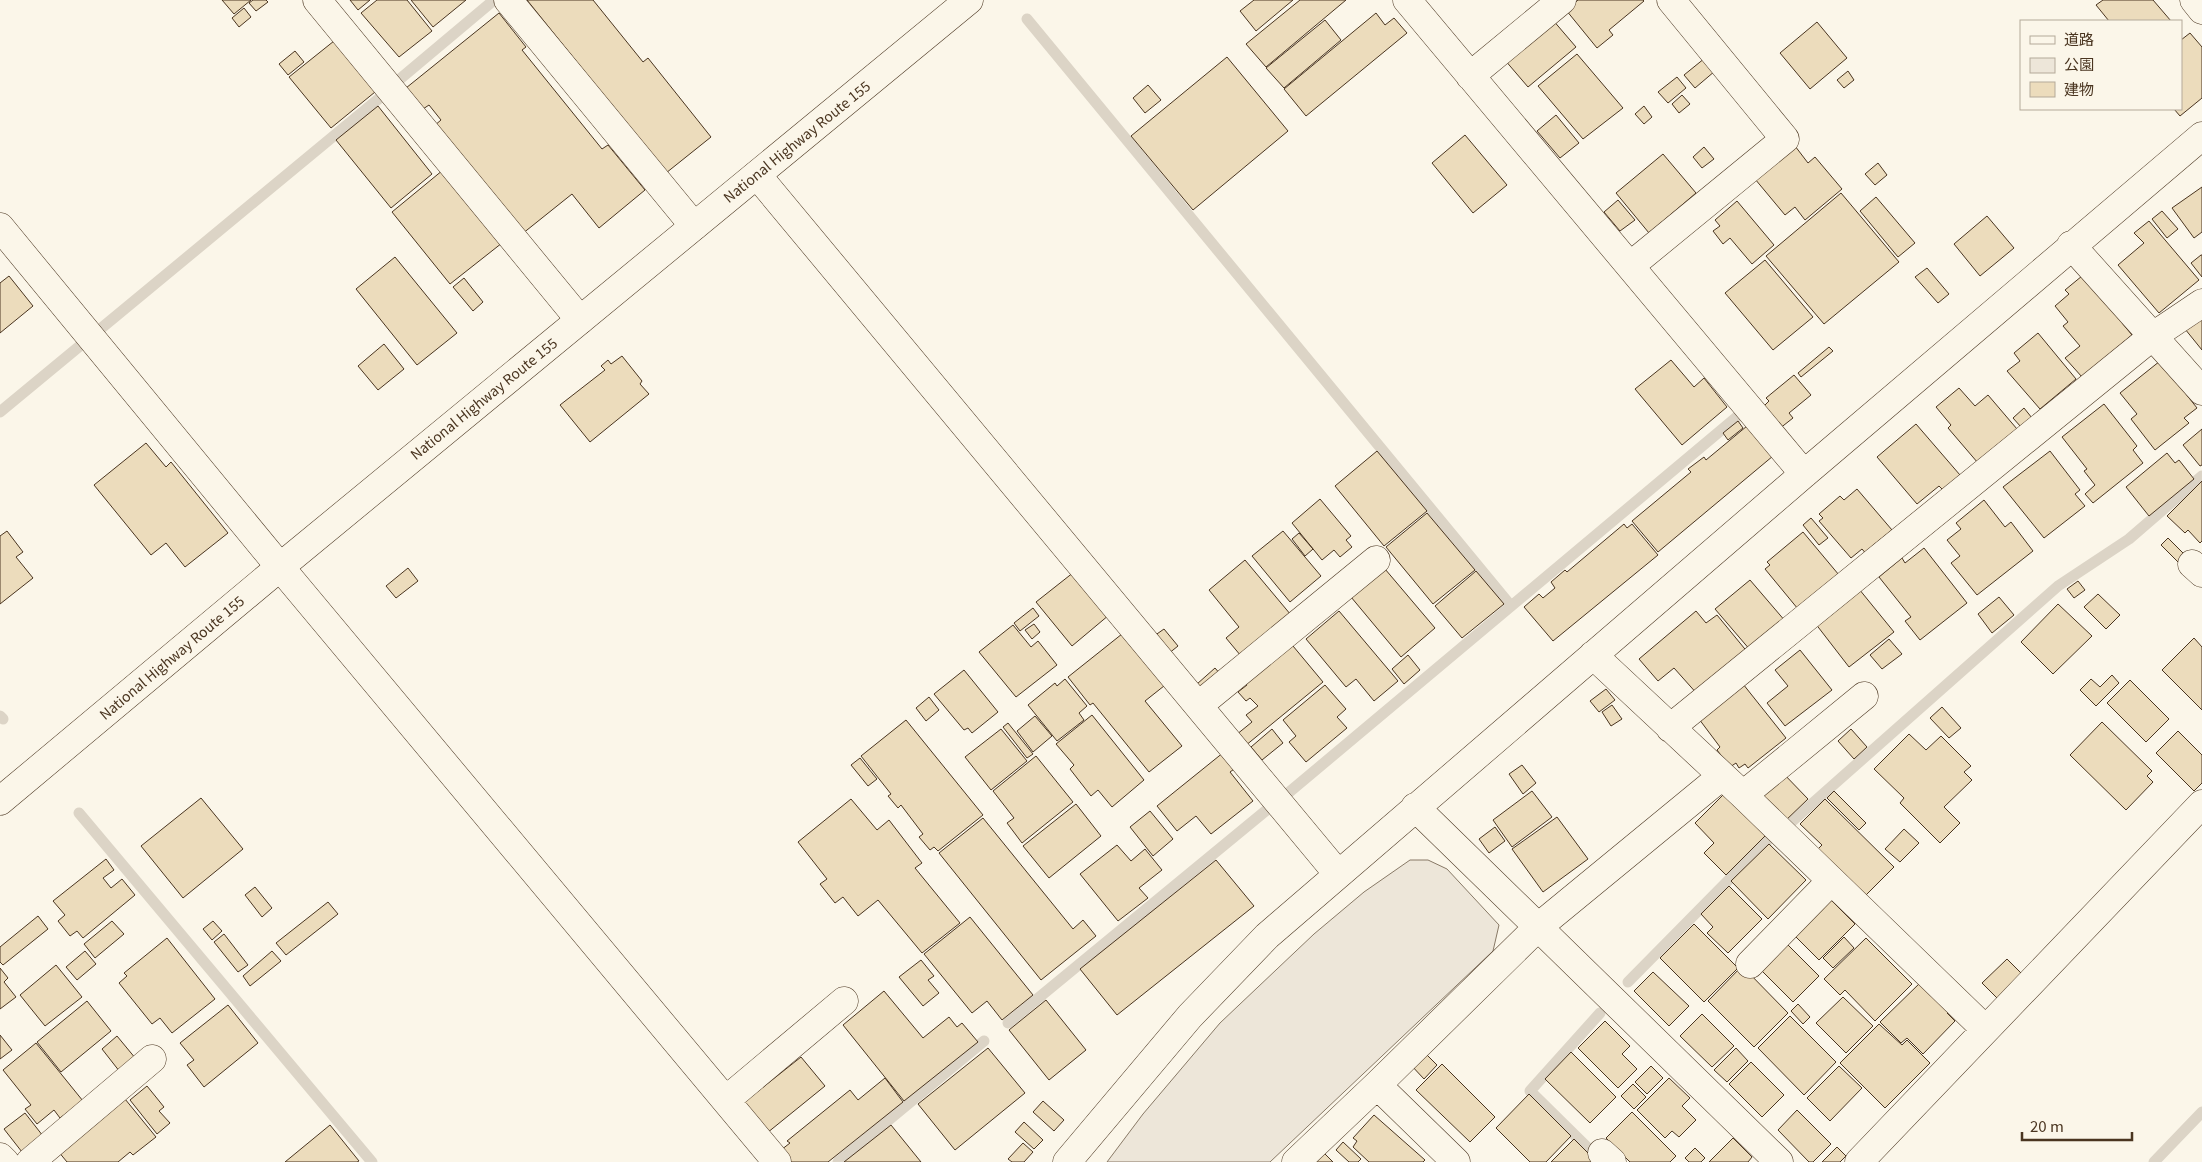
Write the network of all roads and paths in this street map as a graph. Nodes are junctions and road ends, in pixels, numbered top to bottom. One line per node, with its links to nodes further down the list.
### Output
1 (317, 0): 17 (main road)
2 (508, 0): 12 (main road)
3 (969, 0): 11 (main road, National Highway Route 155)
4 (1407, 0): 9 (main road)
5 (1562, 0): 9 (main road)
6 (1670, 0): 15 (main road)
7 (2194, 0): 8 (main road)
8 (2202, 10)
9 (1470, 76): 15 (main road)
10 (2202, 136): 14 (main road)
11 (757, 175): 12 (main road, National Highway Route 155); 25 (main road)
12 (694, 226): 17 (main road, National Highway Route 155)
13 (0, 227): 22 (main road)
14 (2071, 245): 18 (main road); 20 (main road)
15 (1630, 266): 20 (main road)
16 (2202, 302): 18 (main road)
17 (580, 320): 22 (main road, National Highway Route 155)
18 (2153, 336): 19 (main road); 26 (main road)
19 (2202, 391)
20 (1804, 474): 23 (main road)
21 (1376, 560): 25 (main road)
22 (280, 567): 29 (main road, National Highway Route 155); 40 (main road)
23 (1593, 655): 26 (main road); 31 (main road)
24 (1864, 696): 28 (main road)
25 (1199, 705): 32 (main road)
26 (1670, 728): 27 (main road)
27 (1722, 776): 28 (main road); 34 (main road)
28 (1743, 795): 33 (main road)
29 (0, 801)
30 (2202, 804): 37 (main road)
31 (1415, 807): 32 (main road); 34 (main road)
32 (1338, 874): 45 (main road)
33 (1831, 881): 35 (main road); 37 (main road)
34 (1537, 928): 39 (main road); 48 (main road)
35 (1750, 964)
36 (844, 1001): 40 (main road)
37 (1984, 1029): 49 (main road)
38 (152, 1059): 43 (main road)
39 (1378, 1085): 46 (main road); 47 (main road)
40 (726, 1100): 44 (main road)
41 (0, 1157): 42 (main road)
42 (5, 1162)
43 (30, 1162)
44 (777, 1162)
45 (1067, 1162)
46 (1296, 1162)
47 (1456, 1162)
48 (1780, 1162)
49 (1859, 1162)

